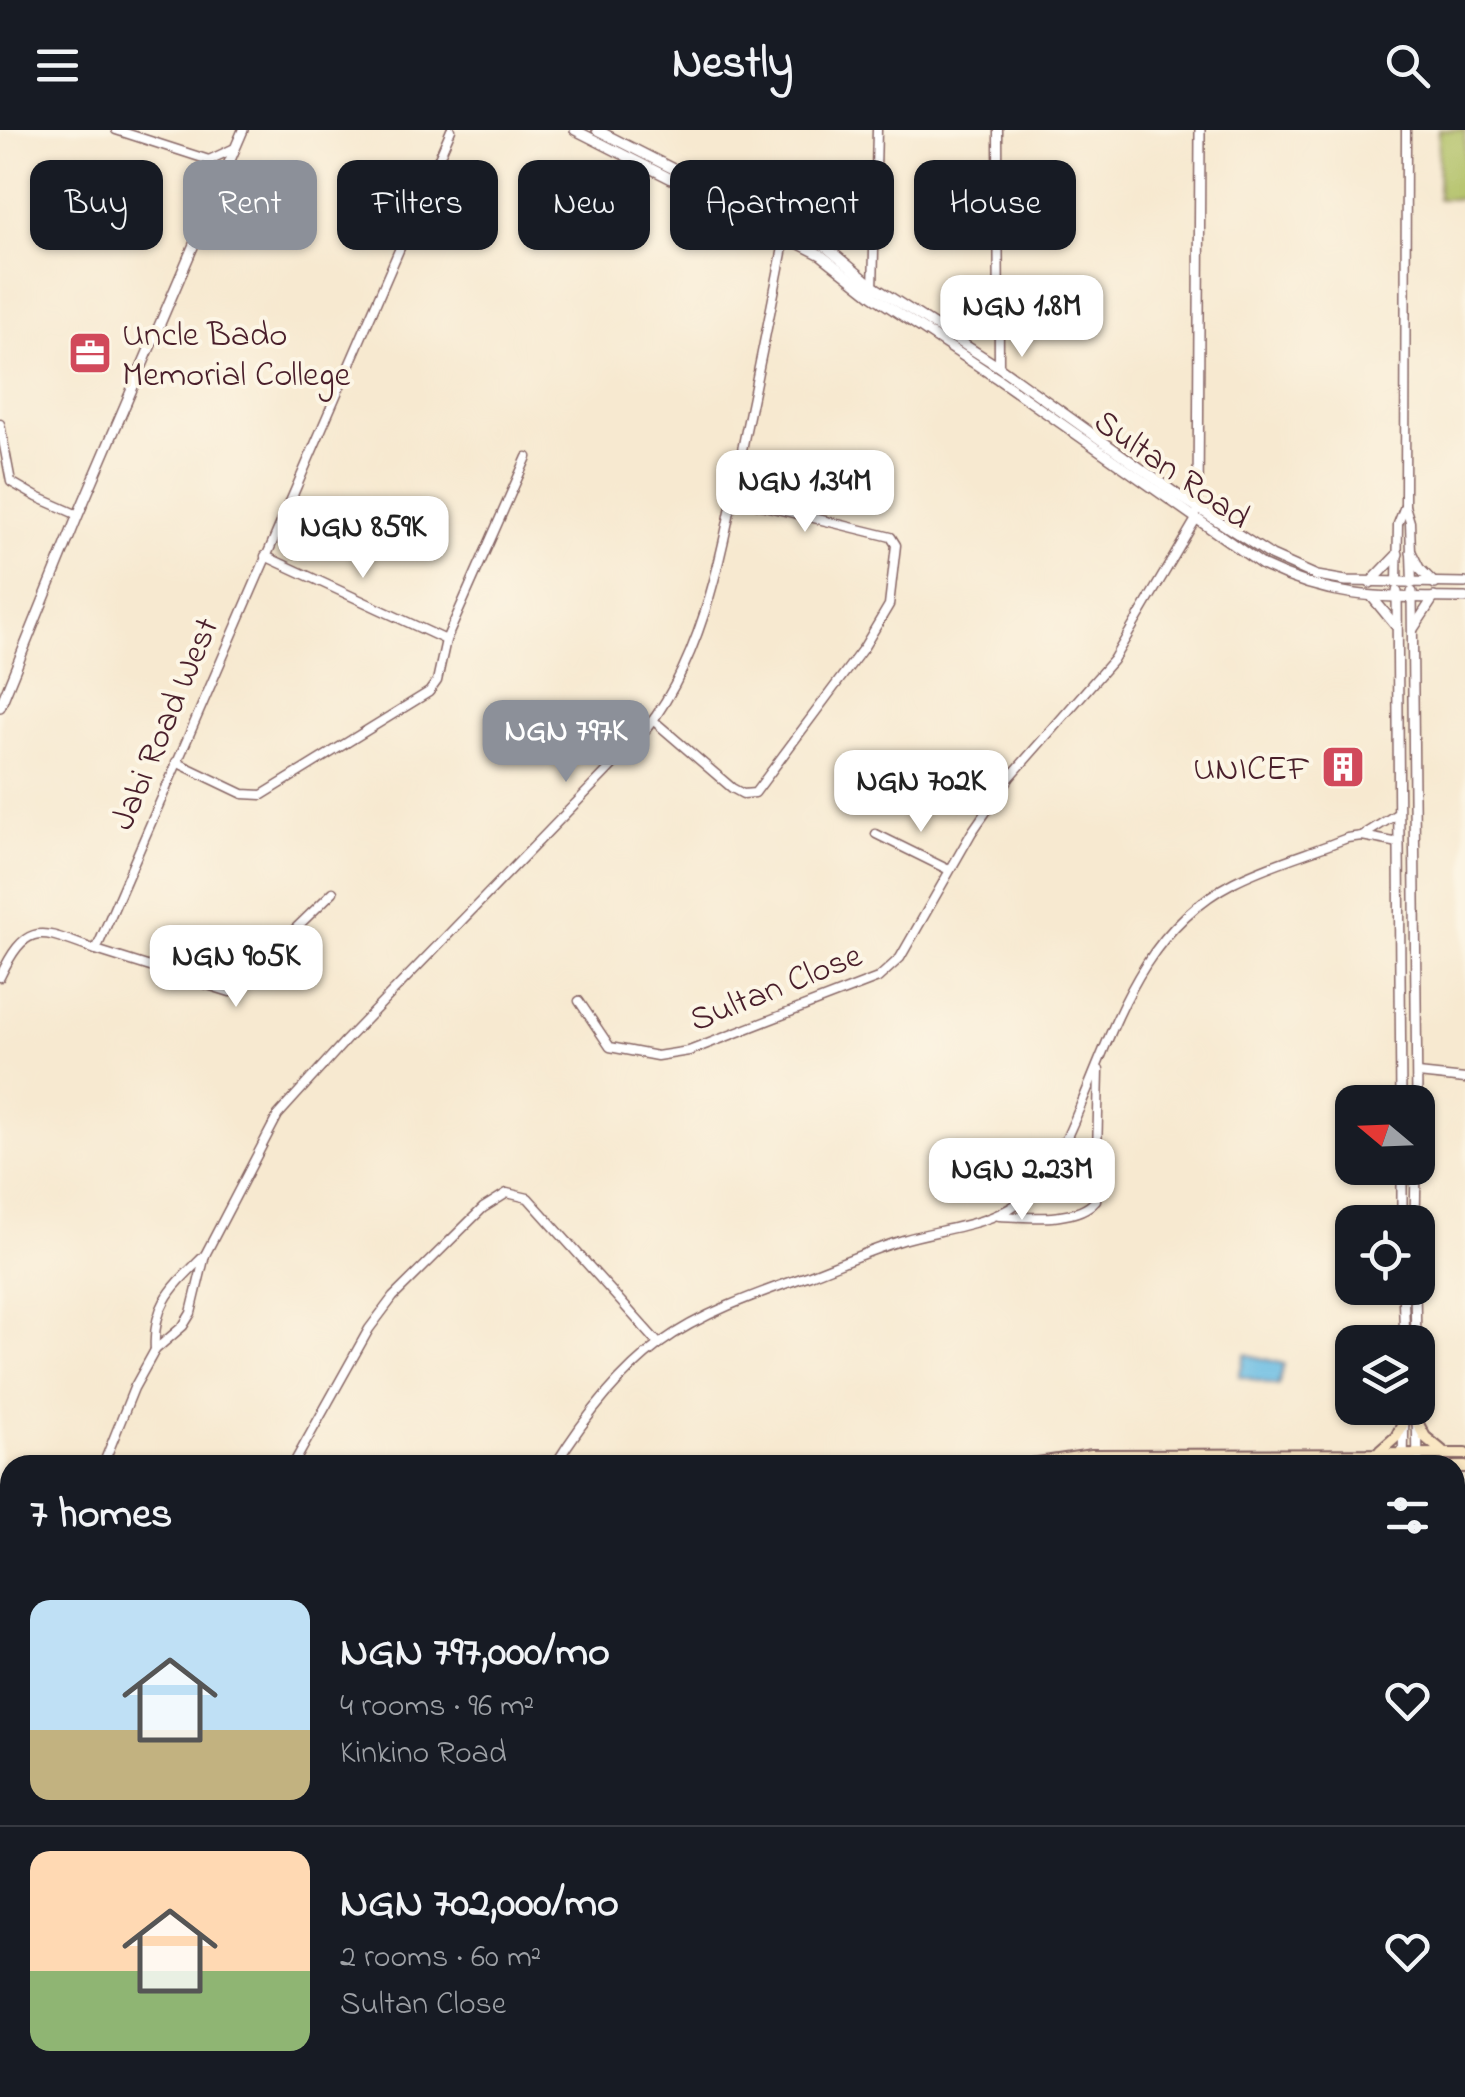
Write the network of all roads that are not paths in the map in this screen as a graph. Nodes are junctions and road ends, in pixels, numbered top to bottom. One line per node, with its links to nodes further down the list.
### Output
1 (116, 130): 11 (street)
2 (244, 130): 10 (street)
3 (451, 130): 29 (street, Jabi Road West)
4 (575, 130): 13 (street)
5 (597, 130): 13 (street)
6 (878, 130): 19 (street)
7 (998, 130): 20 (street)
8 (1200, 130): 25 (street)
9 (1406, 130): 24 (street)
10 (235, 148): 11 (street); 12 (street)
11 (210, 160)
12 (229, 160)
13 (659, 166): 14 (street)
14 (670, 172)
15 (190, 250): 26 (street)
16 (782, 250): 23 (street)
17 (810, 250): 19 (street, Sultan Road)
18 (829, 250): 19 (street, Sultan Road)
19 (873, 291): 20 (street, Sultan Road); 25 (street, Sultan Road)
20 (999, 368): 25 (street, Sultan Road)
21 (0, 424): 26 (street)
22 (528, 457): 42 (street)
23 (732, 498): 44 (street); 44 (street)
24 (1405, 506): 27 (street); 28 (street)
25 (1198, 514): 30 (street, Sultan Road); 35 (street, Sultan Road); 50 (street, Sultan Close)
26 (78, 515): 43 (street)
27 (1411, 552): 33 (street); 34 (street)
28 (1398, 554): 30 (street); 32 (street)
29 (265, 556): 42 (street); 45 (street, Jabi Road West)
30 (1370, 583): 32 (street, Sultan Road)
31 (1465, 583): 34 (street, Sultan Road)
32 (1397, 584): 33 (street, Sultan Road); 36 (street)
33 (1412, 584): 34 (street, Sultan Road); 37 (street)
34 (1434, 584)
35 (1372, 596): 36 (street, Sultan Road); 40 (street)
36 (1396, 596): 37 (street, Sultan Road); 40 (street)
37 (1412, 597): 38 (street, Sultan Road); 41 (street)
38 (1434, 597): 39 (street, Sultan Road); 41 (street)
39 (1465, 598)
40 (1397, 628): 46 (street)
41 (1411, 632): 55 (street)
42 (446, 640): 45 (street)
43 (0, 707)
44 (654, 721): 63 (street)
45 (176, 762): 52 (street, Jabi Road West)
46 (1397, 814): 48 (street); 49 (street)
47 (876, 834): 50 (street)
48 (1362, 836): 49 (street); 57 (street)
49 (1399, 843): 56 (street)
50 (949, 870): 54 (street, Sultan Close)
51 (333, 892): 52 (street)
52 (96, 950): 53 (street)
53 (0, 978)
54 (579, 1001)
55 (1416, 1010): 56 (street); 58 (street)
56 (1401, 1011): 60 (street)
57 (1099, 1062): 62 (street); 62 (street)
58 (1418, 1074): 59 (street); 61 (street)
59 (1465, 1079)
60 (1401, 1085)
61 (1418, 1085)
62 (994, 1215): 64 (street)
63 (205, 1254): 65 (street); 65 (street)
64 (659, 1344): 75 (street); 76 (street)
65 (155, 1350): 74 (street)
66 (1402, 1425): 71 (main road)
67 (1404, 1425): 79 (street)
68 (1417, 1425): 70 (street)
69 (1419, 1425): 72 (main road)
70 (1417, 1452): 72 (main road); 80 (main road); 81 (street)
71 (1374, 1453): 77 (main road); 78 (main road)
72 (1447, 1453): 73 (main road)
73 (1465, 1454)
74 (107, 1455)
75 (299, 1455)
76 (562, 1455)
77 (1086, 1455)
78 (1384, 1455)
79 (1403, 1455)
80 (1411, 1455)
81 (1417, 1455)

